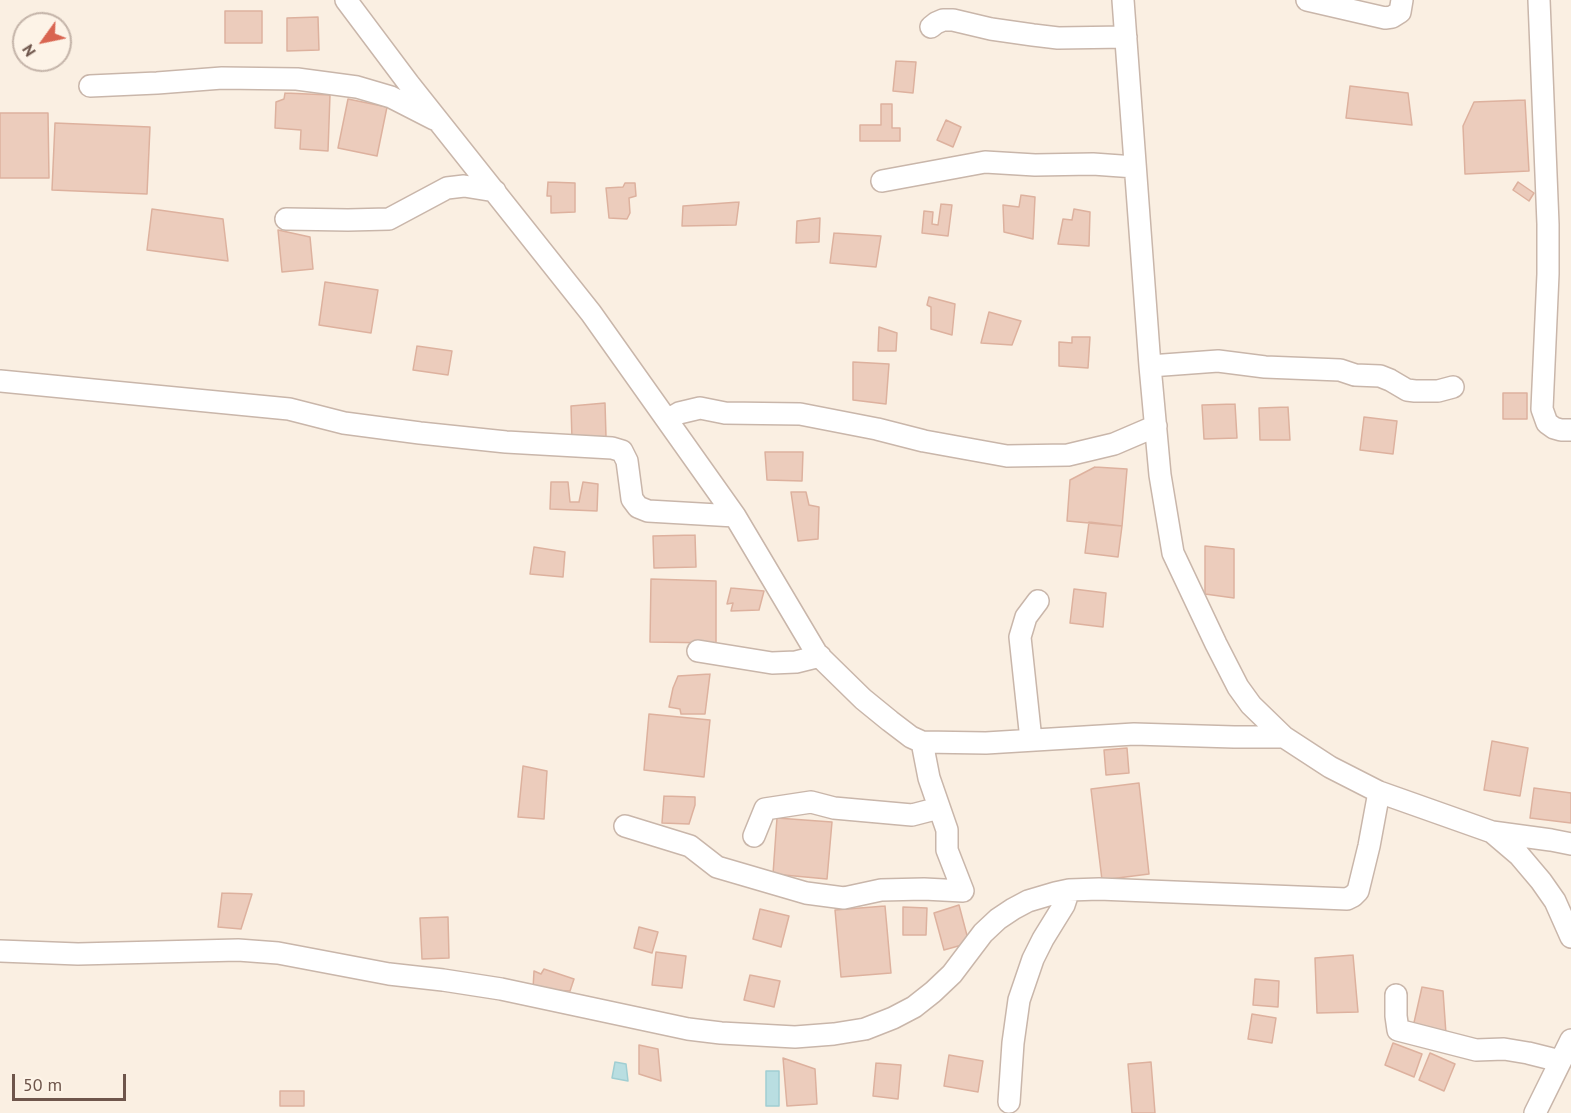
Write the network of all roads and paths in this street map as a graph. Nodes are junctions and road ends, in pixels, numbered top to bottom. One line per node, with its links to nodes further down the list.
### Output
1 (346, 0): 9 (street)
2 (1123, 0): 7 (street)
3 (1306, 0): 4 (street)
4 (1402, 0)
5 (1539, 0): 19 (street)
6 (931, 27): 7 (street)
7 (1126, 37): 10 (street)
8 (90, 86): 9 (street)
9 (440, 122): 12 (street)
10 (1135, 167): 11 (street); 14 (street)
11 (882, 181)
12 (495, 191): 13 (street); 17 (street)
13 (286, 219)
14 (1150, 366): 16 (street); 18 (street)
15 (0, 381): 20 (street)
16 (1453, 387)
17 (667, 420): 18 (street); 20 (street)
18 (1156, 426): 24 (street)
19 (1571, 430)
20 (735, 516): 23 (street)
21 (1038, 602): 25 (street)
22 (698, 651): 23 (street)
23 (820, 656): 26 (street)
24 (1284, 737): 25 (street); 27 (street)
25 (1031, 740): 26 (street)
26 (922, 742): 28 (street)
27 (1379, 792): 30 (street); 33 (street)
28 (939, 808): 29 (street); 31 (street)
29 (625, 826)
30 (1492, 832): 32 (street); 34 (street)
31 (754, 836)
32 (1571, 844)
33 (1069, 890): 35 (street); 39 (street)
34 (1571, 937)
35 (0, 951)
36 (1396, 995): 38 (street)
37 (1571, 1024): 38 (street)
38 (1566, 1050): 40 (street)
39 (1009, 1102)
40 (1535, 1113)

